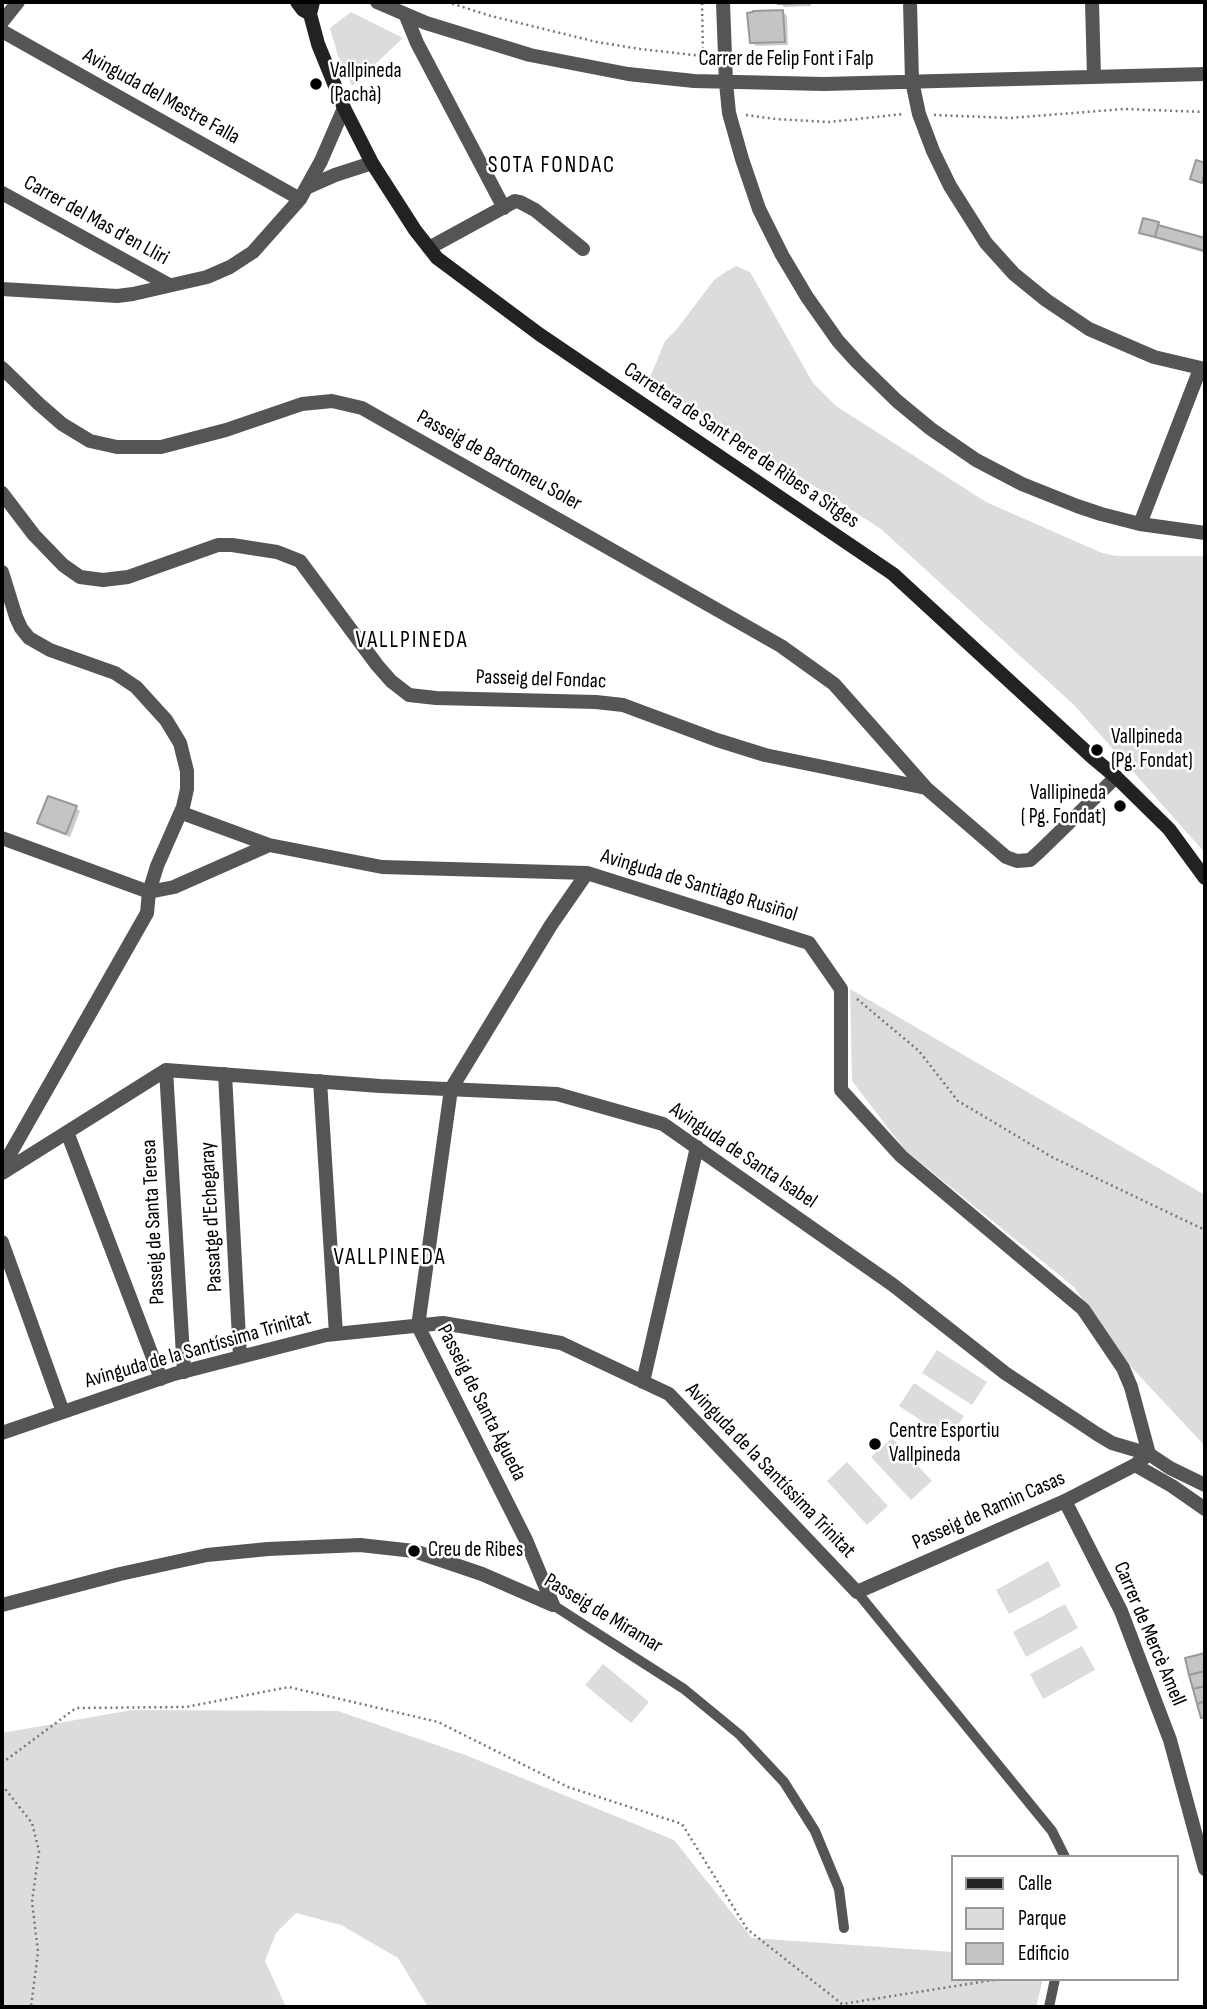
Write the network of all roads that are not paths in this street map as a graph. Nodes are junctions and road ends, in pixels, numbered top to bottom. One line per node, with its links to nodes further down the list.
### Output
1 (18, 2): 9 (street)
2 (297, 2): 7 (street, Carretera de Sant Pere de Ribes a Sitges)
3 (377, 2): 8 (street, Carrer de Felip Font i Falp)
4 (723, 2): 14 (street)
5 (910, 2): 13 (street)
6 (1092, 2): 12 (street)
7 (312, 8): 15 (street, Carretera de Sant Pere de Ribes a Sitges)
8 (406, 16): 14 (street, Carrer de Felip Font i Falp); 19 (street)
9 (2, 22)
10 (2, 31): 18 (street, Avinguda del Mestre Falla)
11 (1205, 74): 12 (street, Carrer de Felip Font i Falp)
12 (1094, 77): 13 (street, Carrer de Felip Font i Falp)
13 (912, 81): 14 (street, Carrer de Felip Font i Falp); 25 (street)
14 (726, 83): 27 (street)
15 (344, 108): 16 (street, Carretera de Sant Pere de Ribes a Sitges); 18 (street)
16 (372, 163): 18 (street); 20 (street, Carretera de Sant Pere de Ribes a Sitges)
17 (2, 193): 22 (street, Carrer del Mas d'en Lliri)
18 (304, 193): 22 (street)
19 (503, 208): 20 (street); 21 (street)
20 (429, 248): 30 (street, Carretera de Sant Pere de Ribes a Sitges)
21 (583, 249)
22 (169, 285): 23 (street)
23 (2, 289)
24 (2, 368): 31 (street, Passeig de Bartomeu Soler)
25 (1203, 369): 27 (street)
26 (2, 493): 31 (street, Passeig del Fondac)
27 (1140, 524): 28 (street)
28 (1205, 533)
29 (2, 572): 32 (street)
30 (1116, 777): 31 (street, Passeig del Fondac); 36 (street, Carretera de Sant Pere de Ribes a Sitges)
31 (926, 788)
32 (182, 813): 34 (street, Avinguda de Santiago Rusiñol); 37 (street)
33 (2, 838): 37 (street)
34 (269, 845): 35 (street, Avinguda de Santiago Rusiñol); 37 (street)
35 (587, 873): 41 (street, Passeig de Santa Àgueda); 54 (street, Avinguda de Santiago Rusiñol)
36 (1205, 878)
37 (149, 892): 44 (street)
38 (166, 1070): 39 (street, Avinguda de Santa Isabel); 42 (street); 49 (street, Passeig de Santa Teresa)
39 (225, 1074): 40 (street, Avinguda de Santa Isabel); 48 (street, Passatge d'Echegaray)
40 (320, 1081): 41 (street, Avinguda de Santa Isabel); 47 (street)
41 (451, 1089): 43 (street, Avinguda de Santa Isabel); 46 (street, Passeig de Santa Àgueda)
42 (67, 1132): 44 (street); 50 (street)
43 (697, 1147): 51 (street); 54 (street, Avinguda de Santa Isabel)
44 (2, 1170)
45 (2, 1242): 52 (street)
46 (418, 1326): 47 (street, Avinguda de la Santíssima Trinitat); 51 (street, Avinguda de la Santíssima Trinitat); 61 (street, Passeig de Santa Àgueda)
47 (336, 1334): 48 (street, Avinguda de la Santíssima Trinitat)
48 (240, 1357): 49 (street, Avinguda de la Santíssima Trinitat)
49 (184, 1372): 50 (street, Avinguda de la Santíssima Trinitat)
50 (161, 1379): 52 (street, Avinguda de la Santíssima Trinitat)
51 (643, 1382): 59 (street, Avinguda de la Santíssima Trinitat)
52 (63, 1412): 53 (street, Avinguda de la Santíssima Trinitat)
53 (2, 1433)
54 (1149, 1454): 55 (street, Passeig de Ramin Casas); 56 (street, Avinguda de Santa Isabel)
55 (1135, 1465): 57 (street, Passeig de Ramin Casas); 58 (street)
56 (1205, 1485)
57 (1065, 1501): 59 (street, Passeig de Ramin Casas); 63 (street, Carrer de Mercè Amell)
58 (1205, 1509)
59 (857, 1591): 62 (lane, Avinguda de la Santíssima Trinitat)
60 (2, 1605): 61 (street, Passeig de Miramar)
61 (554, 1605): 64 (lane, Passeig de Miramar)
62 (1064, 1855)
63 (1205, 1869)
64 (844, 1928)
65 (1055, 1981): 66 (lane)
66 (1049, 2007)

